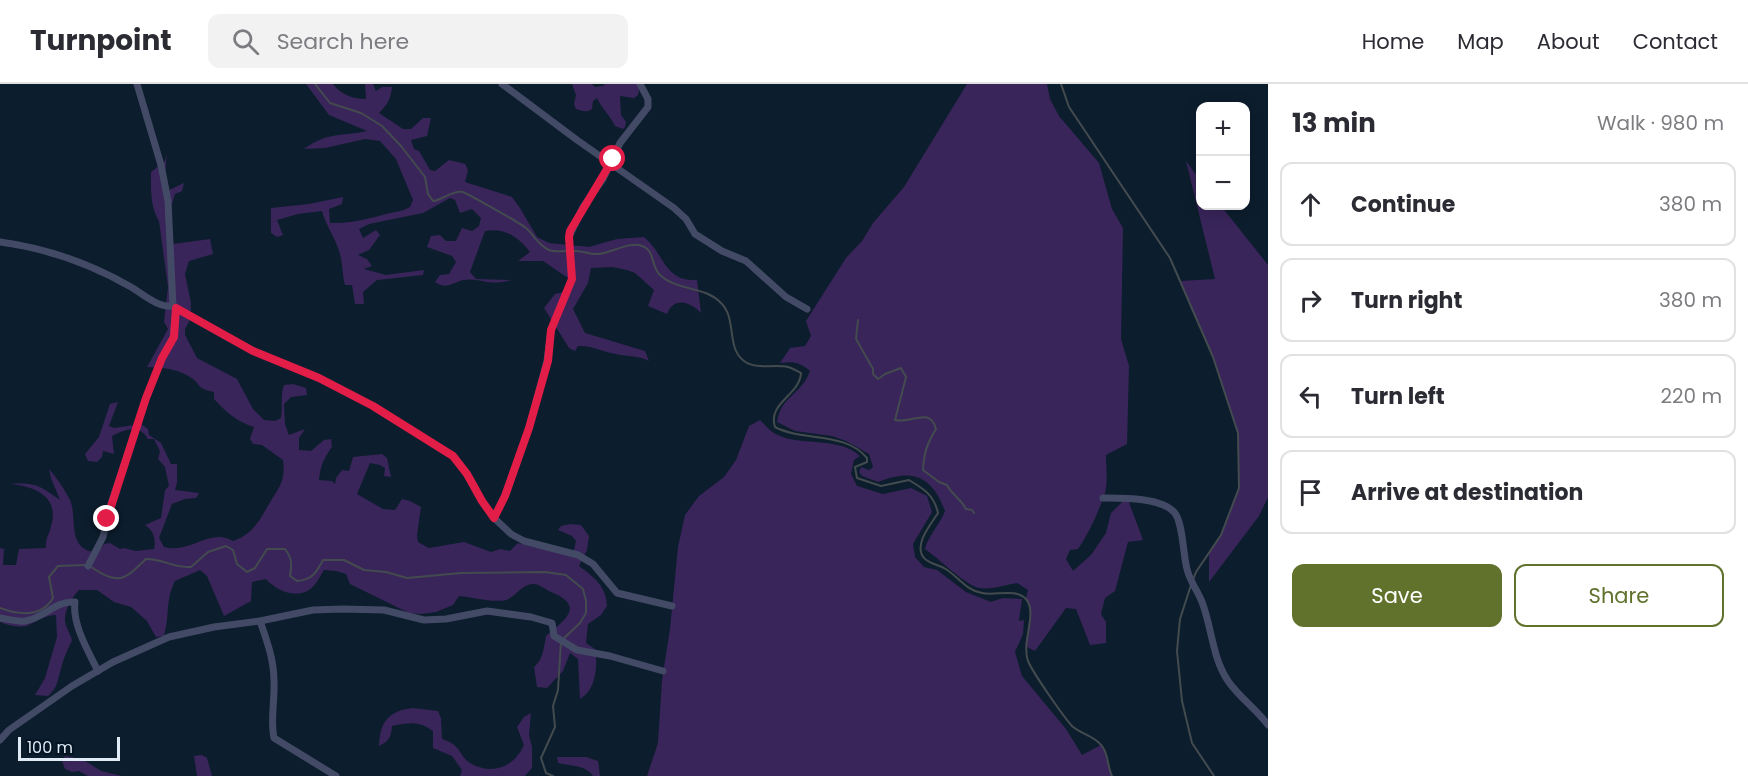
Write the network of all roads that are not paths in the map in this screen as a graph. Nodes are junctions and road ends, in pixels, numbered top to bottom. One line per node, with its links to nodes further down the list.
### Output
1 (137, 84): 6 (street)
2 (502, 84): 4 (street)
3 (640, 84): 4 (street)
4 (611, 164): 7 (street); 9 (street)
5 (0, 242): 6 (street)
6 (174, 307): 9 (street); 10 (street)
7 (807, 309)
8 (1103, 498): 16 (street)
9 (494, 518): 11 (street)
10 (88, 566)
11 (672, 606)
12 (0, 618): 14 (street)
13 (260, 621): 14 (street); 15 (street); 18 (street)
14 (98, 671): 17 (street)
15 (663, 671)
16 (1268, 725)
17 (0, 740)
18 (336, 776)

